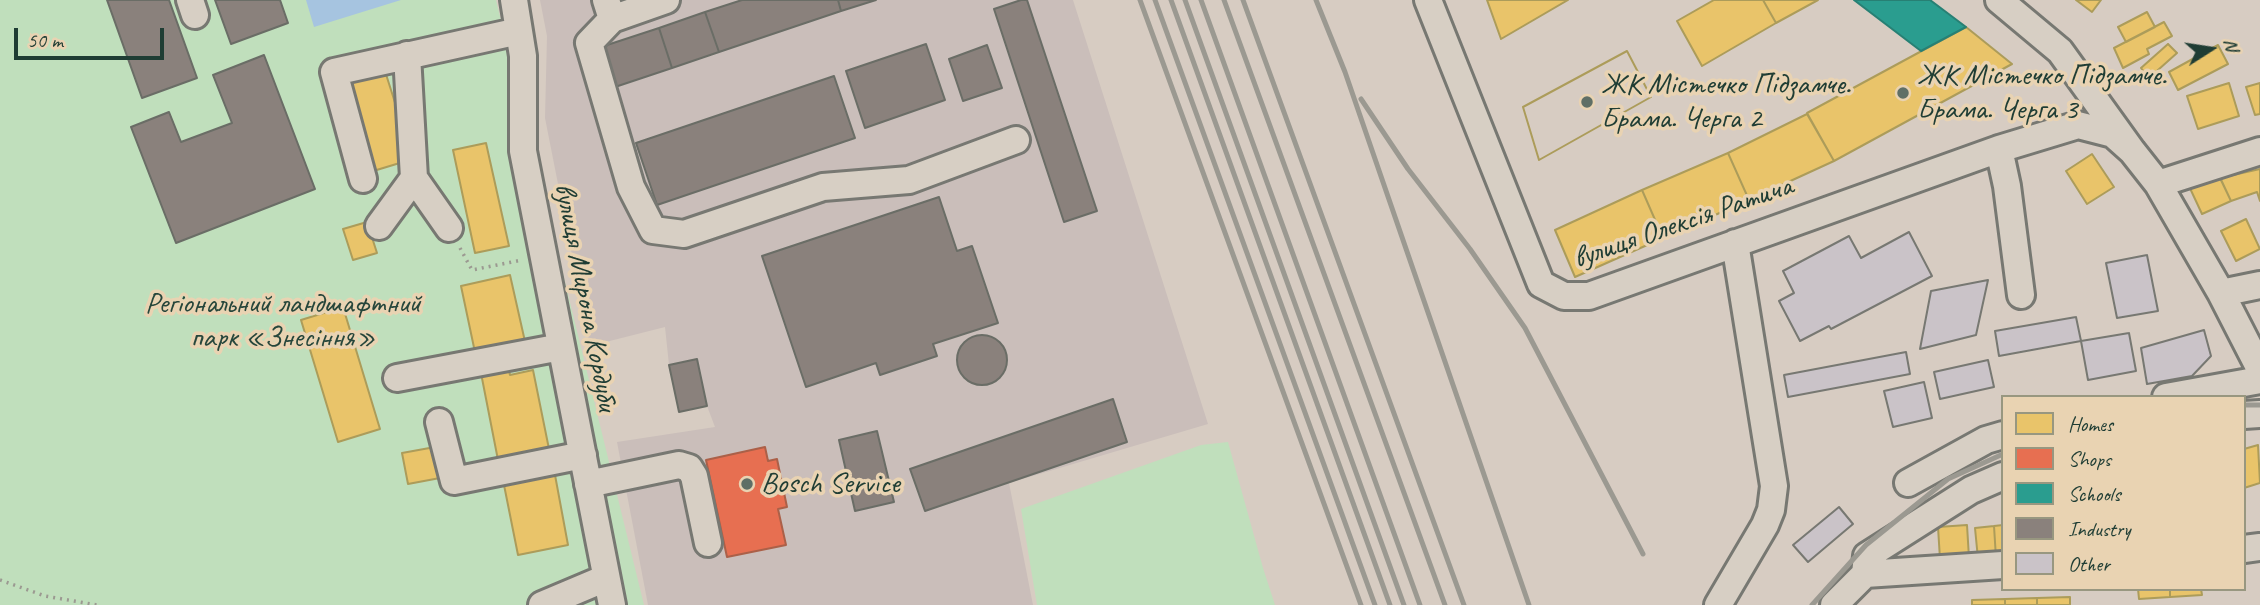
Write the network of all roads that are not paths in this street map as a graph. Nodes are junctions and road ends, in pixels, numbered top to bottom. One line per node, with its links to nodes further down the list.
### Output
1 (514, 0): 6 (street, вулиця Мирона Кордуби)
2 (666, 0): 5 (street)
3 (1428, 0): 19 (street, вулиця Олексія Ратича)
4 (1999, 0): 7 (street)
5 (609, 9): 10 (street)
6 (519, 31): 8 (street); 23 (street, вулиця Мирона Кордуби)
7 (2060, 51): 9 (street); 12 (street)
8 (407, 55): 14 (street); 15 (street)
9 (2058, 130): 11 (street, вулиця Олексія Ратича); 12 (street, вулиця Олексія Ратича)
10 (1016, 140)
11 (1999, 149): 19 (street, вулиця Олексія Ратича); 22 (street)
12 (2132, 151): 16 (street)
13 (2260, 151): 16 (street)
14 (414, 178): 17 (street); 18 (street)
15 (363, 179)
16 (2158, 184): 21 (street)
17 (379, 226)
18 (449, 228)
19 (1735, 243): 40 (street)
20 (2260, 285): 21 (street)
21 (2221, 293): 24 (street)
22 (2021, 295)
23 (561, 347): 25 (street); 30 (street, вулиця Мирона Кордуби)
24 (2260, 369)
25 (397, 378)
26 (2260, 380): 27 (street)
27 (2177, 395)
28 (439, 422): 30 (street)
29 (2001, 436): 32 (street)
30 (583, 455): 33 (street, вулиця Мирона Кордуби)
31 (2001, 477): 36 (street)
32 (1908, 483)
33 (588, 484): 34 (street); 37 (street, вулиця Мирона Кордуби)
34 (708, 543)
35 (2001, 565): 36 (street)
36 (1865, 574): 41 (street)
37 (606, 578): 38 (street); 39 (street, вулиця Мирона Кордуби)
38 (542, 605)
39 (612, 605)
40 (1717, 605)
41 (1834, 605)

